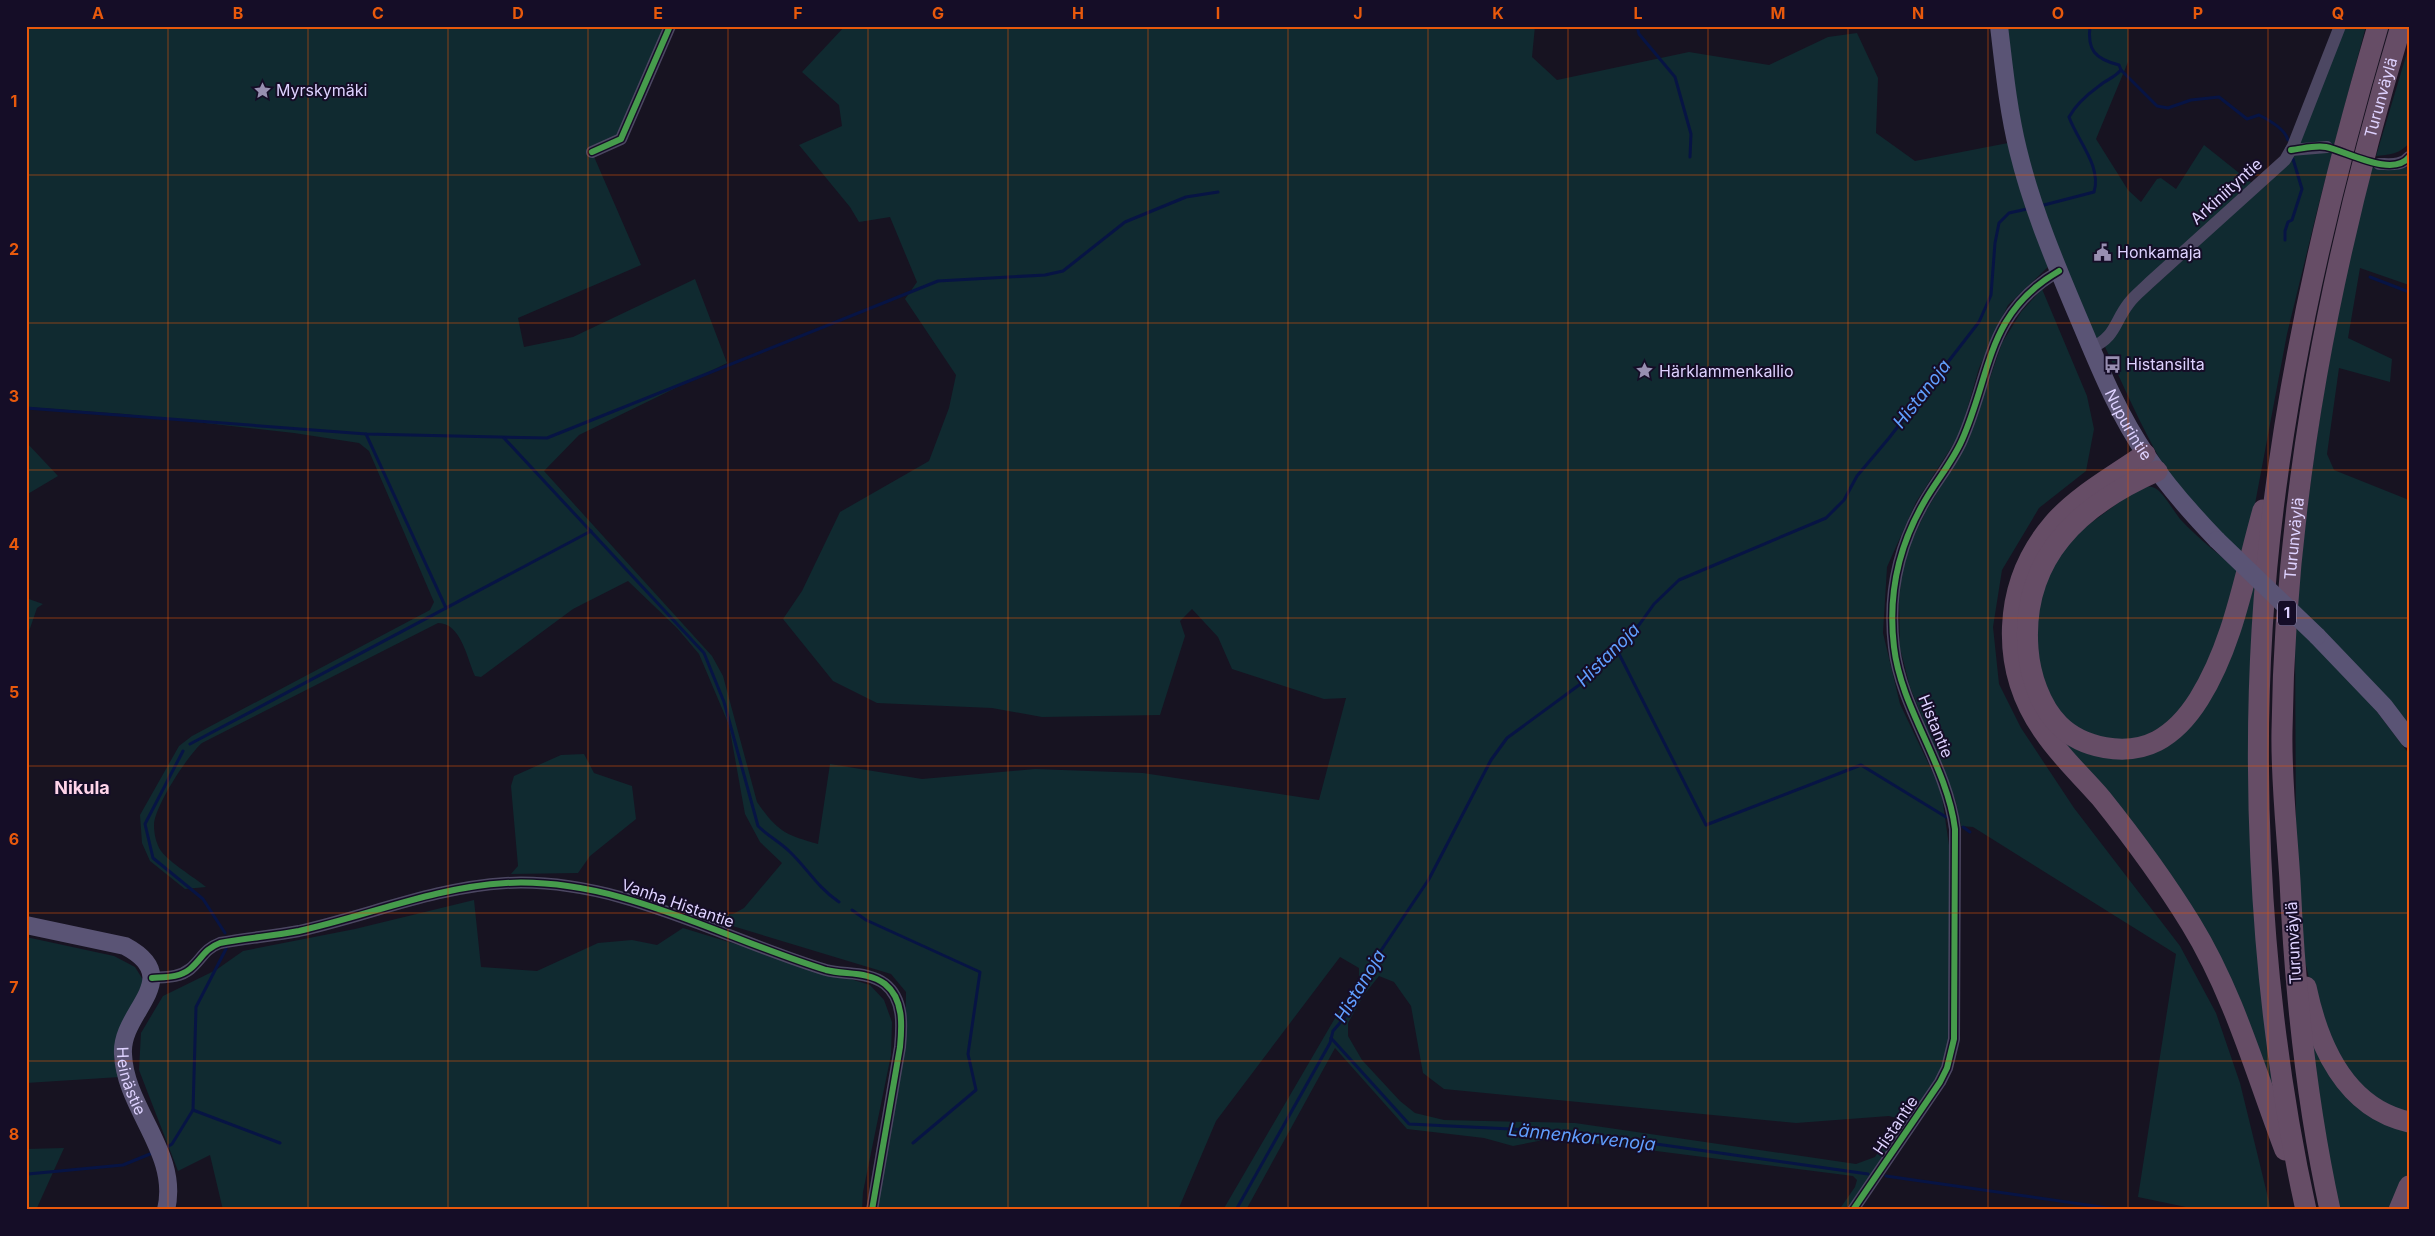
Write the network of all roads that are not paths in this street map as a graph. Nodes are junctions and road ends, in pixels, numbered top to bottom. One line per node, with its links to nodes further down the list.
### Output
1 (670, 26): 8 (street)
2 (1999, 26): 11 (main road, Nupurintie)
3 (2340, 26): 7 (street, Arkiniityntie)
4 (2378, 26): 13 (highway, Turunväylä / 1)
5 (2401, 26): 17 (highway, Turunväylä / 1)
6 (2326, 147): 7 (street)
7 (2290, 150): 12 (street, Arkiniityntie)
8 (592, 152)
9 (2409, 157): 10 (street)
10 (2379, 164)
11 (2059, 271): 12 (main road, Nupurintie); 24 (street, Histantie)
12 (2091, 348): 14 (main road, Nupurintie)
13 (2281, 450): 14 (highway); 21 (highway, Turunväylä / 1)
14 (2151, 463): 15 (main road, Nupurintie, bridge); 21 (highway)
15 (2409, 739)
16 (26, 925): 18 (main road)
17 (2293, 947): 19 (highway); 25 (highway, Turunväylä / 1)
18 (152, 978): 22 (main road, Heinästie); 23 (street, Vanha Histantie)
19 (2409, 1122)
20 (2409, 1186): 26 (highway)
21 (2304, 1203)
22 (166, 1210)
23 (872, 1210)
24 (1853, 1210)
25 (2330, 1210)
26 (2398, 1210)

